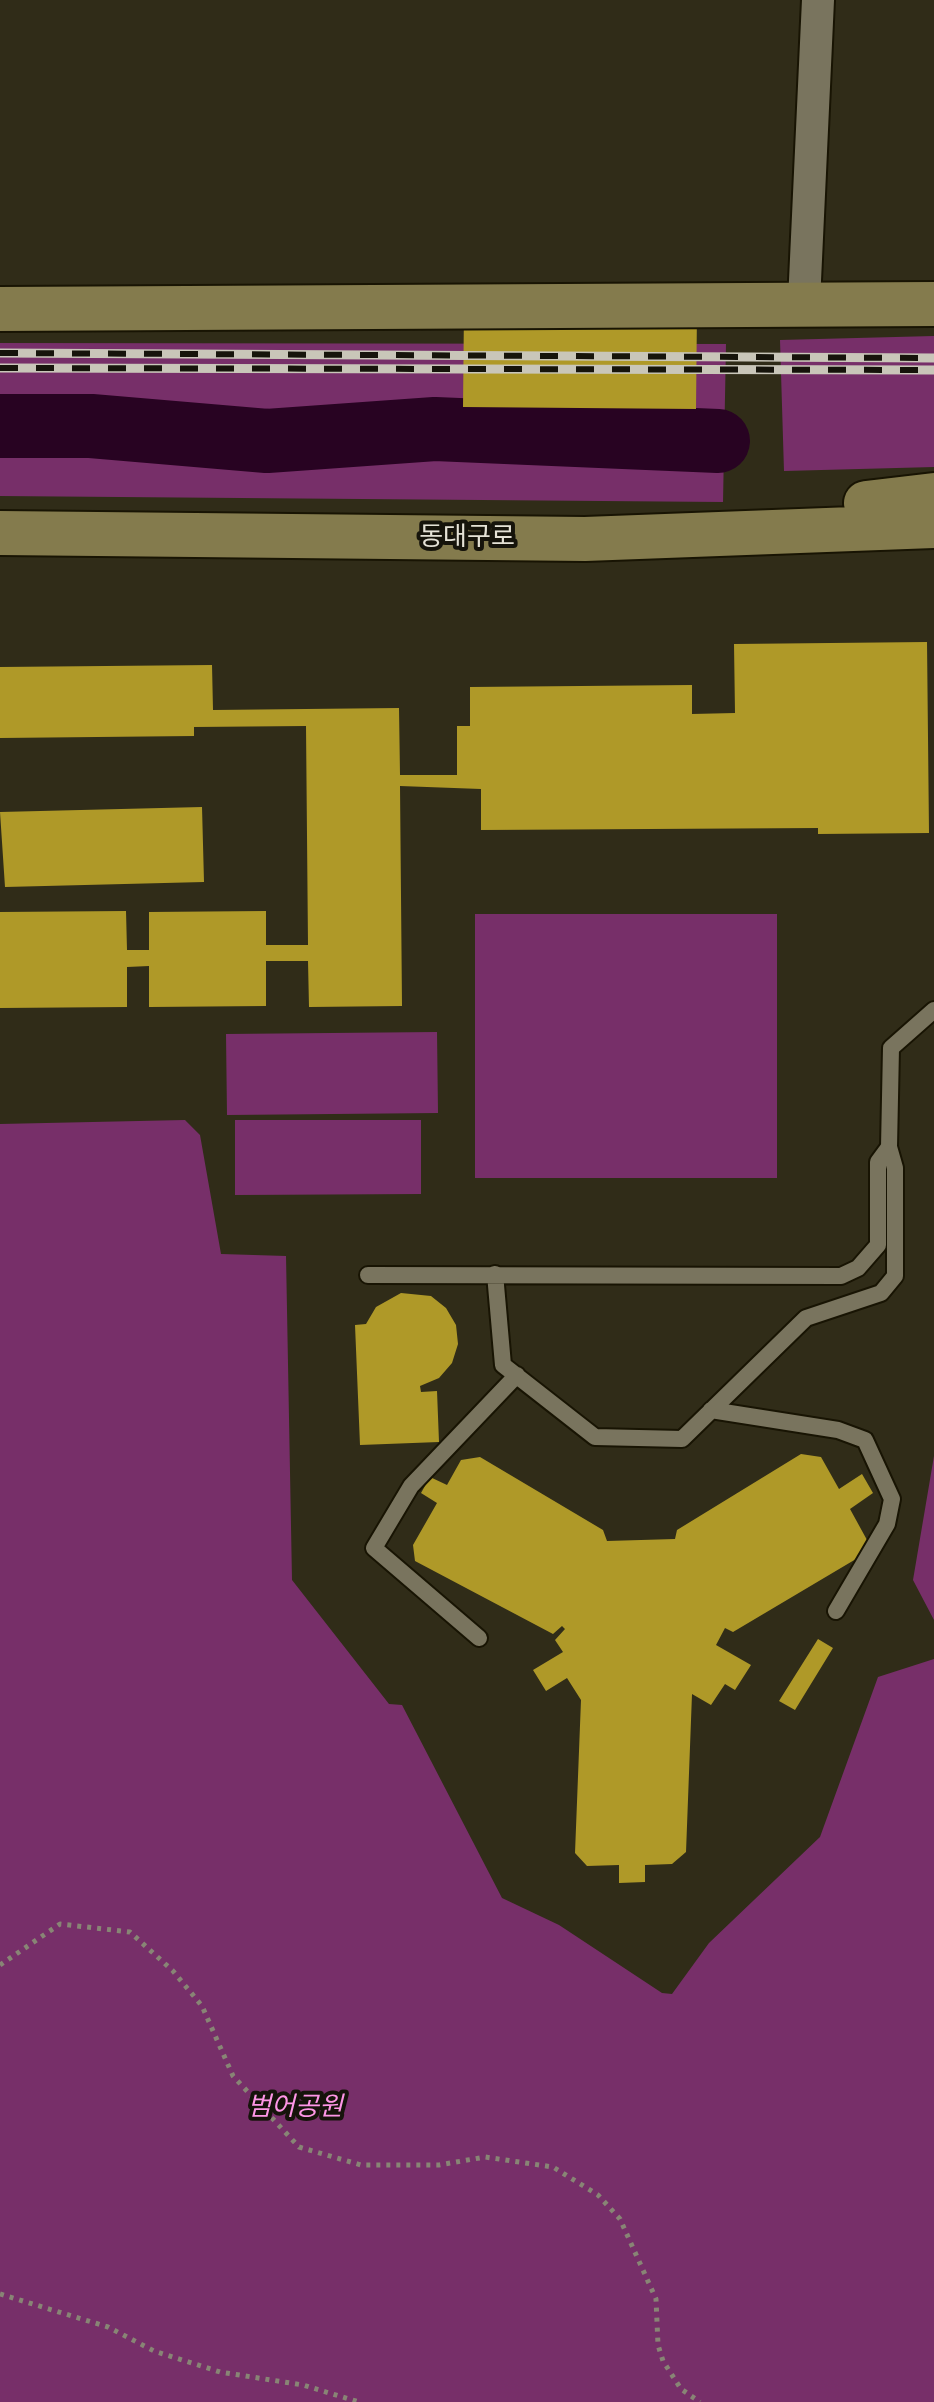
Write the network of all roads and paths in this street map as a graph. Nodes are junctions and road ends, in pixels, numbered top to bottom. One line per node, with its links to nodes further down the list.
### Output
1 (818, 0): 2 (street)
2 (804, 302): 3 (main road); 4 (main road)
3 (934, 304)
4 (0, 309)
5 (934, 495): 8 (main road)
6 (934, 526): 8 (main road, 동대구로)
7 (0, 533): 8 (main road, 동대구로)
8 (790, 533)
9 (934, 1010): 10 (lane)
10 (889, 1147): 11 (lane); 14 (lane)
11 (495, 1274): 12 (lane); 13 (lane)
12 (368, 1275)
13 (517, 1375): 14 (lane); 16 (lane)
14 (711, 1410): 15 (lane)
15 (836, 1611)
16 (479, 1638)
17 (0, 1965): 20 (path)
18 (0, 2294): 19 (path)
19 (359, 2402)
20 (700, 2402)

